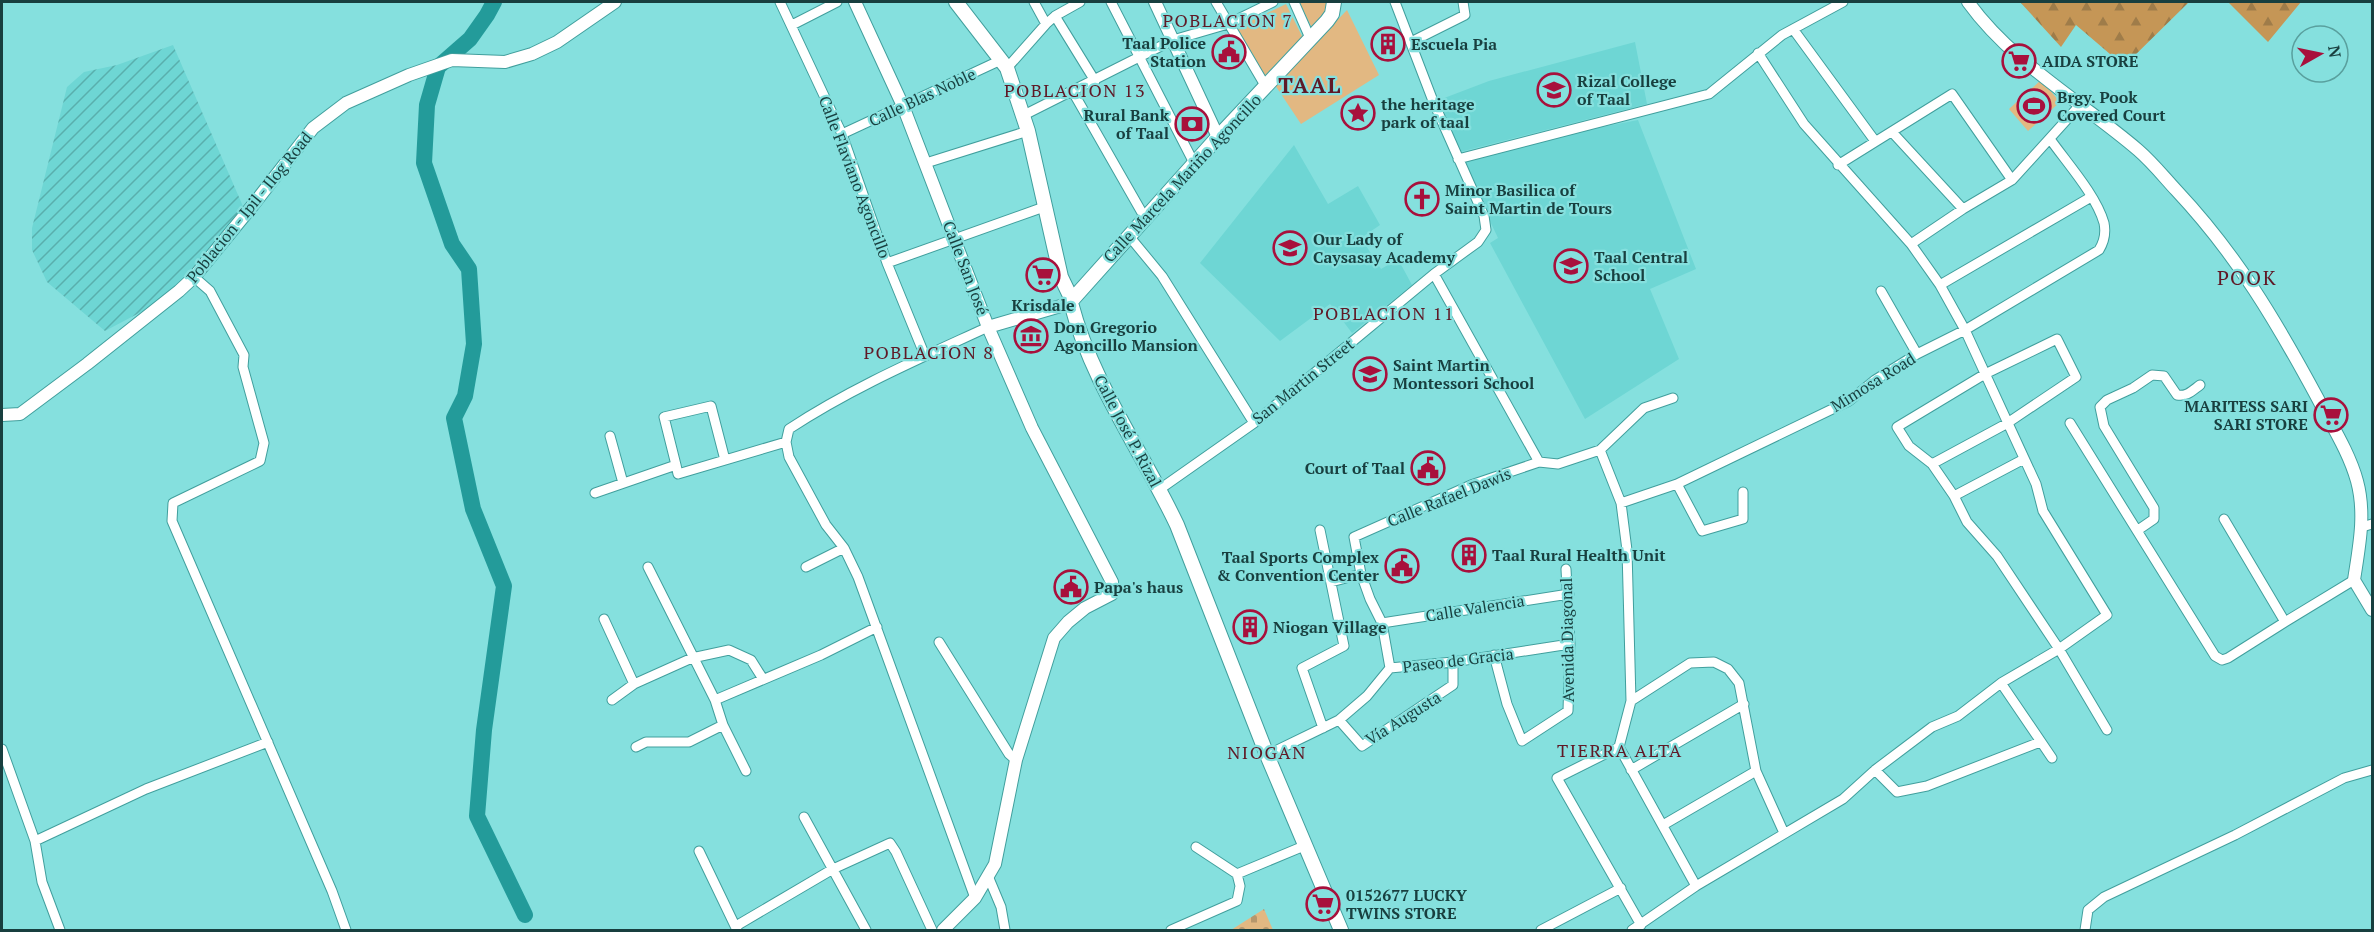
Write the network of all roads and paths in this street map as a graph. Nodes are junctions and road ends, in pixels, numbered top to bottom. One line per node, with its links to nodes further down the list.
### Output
1 (615, 2): 56 (street, Poblacion - Ipil - Ilog Road)
2 (780, 2): 22 (street, Calle Flaviano Agoncillo)
3 (837, 2): 22 (street)
4 (855, 2): 34 (street, Calle San José)
5 (956, 2): 29 (main road, Calle José P. Rizal)
6 (1034, 2): 20 (street)
7 (1080, 2): 19 (street)
8 (1112, 2): 28 (street)
9 (1155, 2): 25 (street)
10 (1216, 2): 21 (street)
11 (1273, 2): 18 (street)
12 (1294, 2): 24 (street)
13 (1334, 2): 24 (main road, Calle Marcela Mariño Agoncillo)
14 (1395, 2): 26 (street)
15 (1463, 2): 26 (street)
16 (1843, 2): 23 (street)
17 (1968, 2): 33 (street)
18 (1260, 4): 21 (street)
19 (1055, 16): 20 (street); 30 (street)
20 (1046, 24): 29 (street)
21 (1228, 24): 25 (street); 31 (street)
22 (792, 25): 38 (street, Calle Flaviano Agoncillo)
23 (1793, 29): 27 (street); 41 (street)
24 (1310, 38): 31 (main road, Calle Marcela Mariño Agoncillo)
25 (1173, 40): 28 (street); 39 (street)
26 (1411, 42): 42 (street)
27 (1758, 52): 42 (street); 45 (street)
28 (1140, 58): 30 (street); 43 (street)
29 (1004, 64): 34 (street, Calle Blas Noble); 35 (main road, Calle José P. Rizal)
30 (1095, 81): 32 (street)
31 (1266, 87): 39 (main road, Calle Marcela Mariño Agoncillo)
32 (1073, 92): 35 (street); 50 (street)
33 (2080, 105): 40 (street); 87 (street)
34 (903, 106): 38 (street, Calle Blas Noble); 44 (street, Calle San José)
35 (1024, 115): 36 (main road, Calle José P. Rizal)
36 (1028, 131): 44 (street); 48 (main road, Calle José P. Rizal)
37 (1892, 132): 41 (street); 46 (street); 49 (street)
38 (842, 134): 54 (street, Calle Flaviano Agoncillo)
39 (1218, 137): 43 (main road, Calle Marcela Mariño Agoncillo)
40 (2050, 138): 46 (street); 47 (street)
41 (1875, 141): 45 (street)
42 (1458, 159): 55 (street, San Martin Street)
43 (1194, 163): 50 (main road, Calle Marcela Mariño Agoncillo)
44 (926, 164): 52 (street, Calle San José)
45 (1838, 165): 53 (street)
46 (2012, 180): 49 (street)
47 (2091, 197): 57 (street); 61 (street, Mimosa Road)
48 (1044, 207): 52 (street); 59 (main road, Calle José P. Rizal)
49 (1963, 209): 53 (street)
50 (1145, 218): 51 (main road, Calle Marcela Mariño Agoncillo)
51 (1129, 236): 59 (main road, Calle Marcela Mariño Agoncillo); 68 (street)
52 (955, 240): 54 (street); 60 (street, Calle San José)
53 (1911, 244): 57 (street)
54 (887, 263): 63 (street, Calle Flaviano Agoncillo)
55 (1434, 274): 68 (street, San Martin Street); 76 (street)
56 (194, 277): 67 (street, Poblacion - Ipil - Ilog Road); 121 (street)
57 (1940, 285): 61 (street)
58 (1881, 291): 62 (street)
59 (1072, 301): 60 (street); 81 (main road, Calle José P. Rizal)
60 (988, 327): 63 (street); 128 (street, Calle San José)
61 (1965, 330): 62 (street, Mimosa Road); 64 (street)
62 (1917, 354): 80 (street, Mimosa Road)
63 (925, 356): 72 (street)
64 (1985, 374): 70 (street); 70 (street); 77 (street)
65 (2200, 385): 89 (street)
66 (1673, 398): 73 (street)
67 (2, 415)
68 (1254, 423): 81 (street, San Martin Street)
69 (2070, 423): 89 (street)
70 (2006, 424): 74 (street); 77 (street)
71 (609, 436): 79 (street)
72 (786, 442): 75 (street); 90 (street)
73 (1600, 450): 76 (street); 85 (street)
74 (2024, 459): 84 (street); 105 (street)
75 (725, 460): 78 (street); 78 (street)
76 (1539, 462): 94 (street, Calle Rafael Dawis)
77 (1932, 464): 84 (street)
78 (676, 465): 79 (street)
79 (624, 483): 83 (street)
80 (1677, 484): 82 (street); 85 (street, Mimosa Road)
81 (1160, 489): 126 (main road, Calle José P. Rizal)
82 (1743, 492)
83 (595, 493)
84 (1954, 496): 105 (street)
85 (1622, 503): 115 (street)
86 (2224, 519): 101 (street)
87 (2367, 526): 95 (street)
88 (1320, 530): 96 (street)
89 (2138, 530): 101 (street)
90 (844, 548): 92 (street); 102 (street)
91 (648, 567): 107 (street)
92 (806, 567)
93 (1566, 569): 97 (street, Avenida Diagonal)
94 (1362, 574): 96 (street); 100 (street, Calle Rafael Dawis)
95 (2354, 580): 98 (street); 101 (street)
96 (1331, 582): 119 (street)
97 (1569, 594): 100 (street, Calle Valencia); 104 (street, Avenida Diagonal)
98 (2373, 610)
99 (604, 619): 112 (street)
100 (1382, 622): 109 (street, Calle Rafael Dawis)
101 (2285, 622)
102 (877, 627): 110 (street); 146 (street)
103 (939, 642): 128 (street)
104 (1570, 644): 106 (street, Paseo de Gracia); 106 (street, Avenida Diagonal)
105 (2059, 649): 111 (street); 120 (street)
106 (1494, 655): 108 (street, Paseo de Gracia)
107 (692, 658): 110 (street); 112 (street); 114 (street)
108 (1453, 662): 109 (street, Paseo de Gracia); 117 (street, Vía Augusta)
109 (1390, 668): 117 (street, Paseo de Gracia)
110 (763, 679): 114 (street)
111 (2001, 683): 122 (street); 130 (street)
112 (634, 684): 113 (street)
113 (612, 700)
114 (715, 700): 118 (street)
115 (1630, 701): 116 (street); 124 (street)
116 (1744, 704): 129 (street); 133 (street)
117 (1339, 720): 119 (street, Paseo de Gracia)
118 (723, 725): 123 (street); 132 (street)
119 (1323, 728): 126 (street, Paseo de Gracia)
120 (2107, 730)
121 (268, 742): 137 (street); 150 (street)
122 (2040, 742): 127 (street); 130 (street)
123 (636, 747)
124 (1619, 747): 129 (street); 145 (street)
125 (2, 748): 137 (street)
126 (1267, 755): 138 (main road, Calle José P. Rizal)
127 (2052, 758)
128 (1016, 760): 143 (street)
129 (1632, 770): 135 (street)
130 (1875, 770): 136 (street)
131 (2373, 770): 159 (street)
132 (746, 771)
133 (1756, 771): 135 (street); 136 (street)
134 (804, 817): 141 (street)
135 (1663, 825): 144 (street)
136 (1784, 833): 144 (street)
137 (35, 841): 149 (street)
138 (1304, 846): 142 (street); 156 (main road, Calle José P. Rizal)
139 (1196, 847): 142 (street)
140 (699, 850): 148 (street)
141 (833, 869): 148 (street); 151 (street); 152 (street)
142 (1237, 874): 155 (street)
143 (988, 876): 146 (street); 154 (street)
144 (1696, 886): 147 (street)
145 (1621, 888): 147 (street); 157 (street)
146 (975, 898): 153 (street)
147 (1641, 925): 158 (street)
148 (736, 928)
149 (60, 930)
150 (346, 930)
151 (866, 930)
152 (932, 930)
153 (943, 930)
154 (1005, 930)
155 (1172, 930)
156 (1341, 930)
157 (1541, 930)
158 (1632, 930)
159 (2085, 930)

